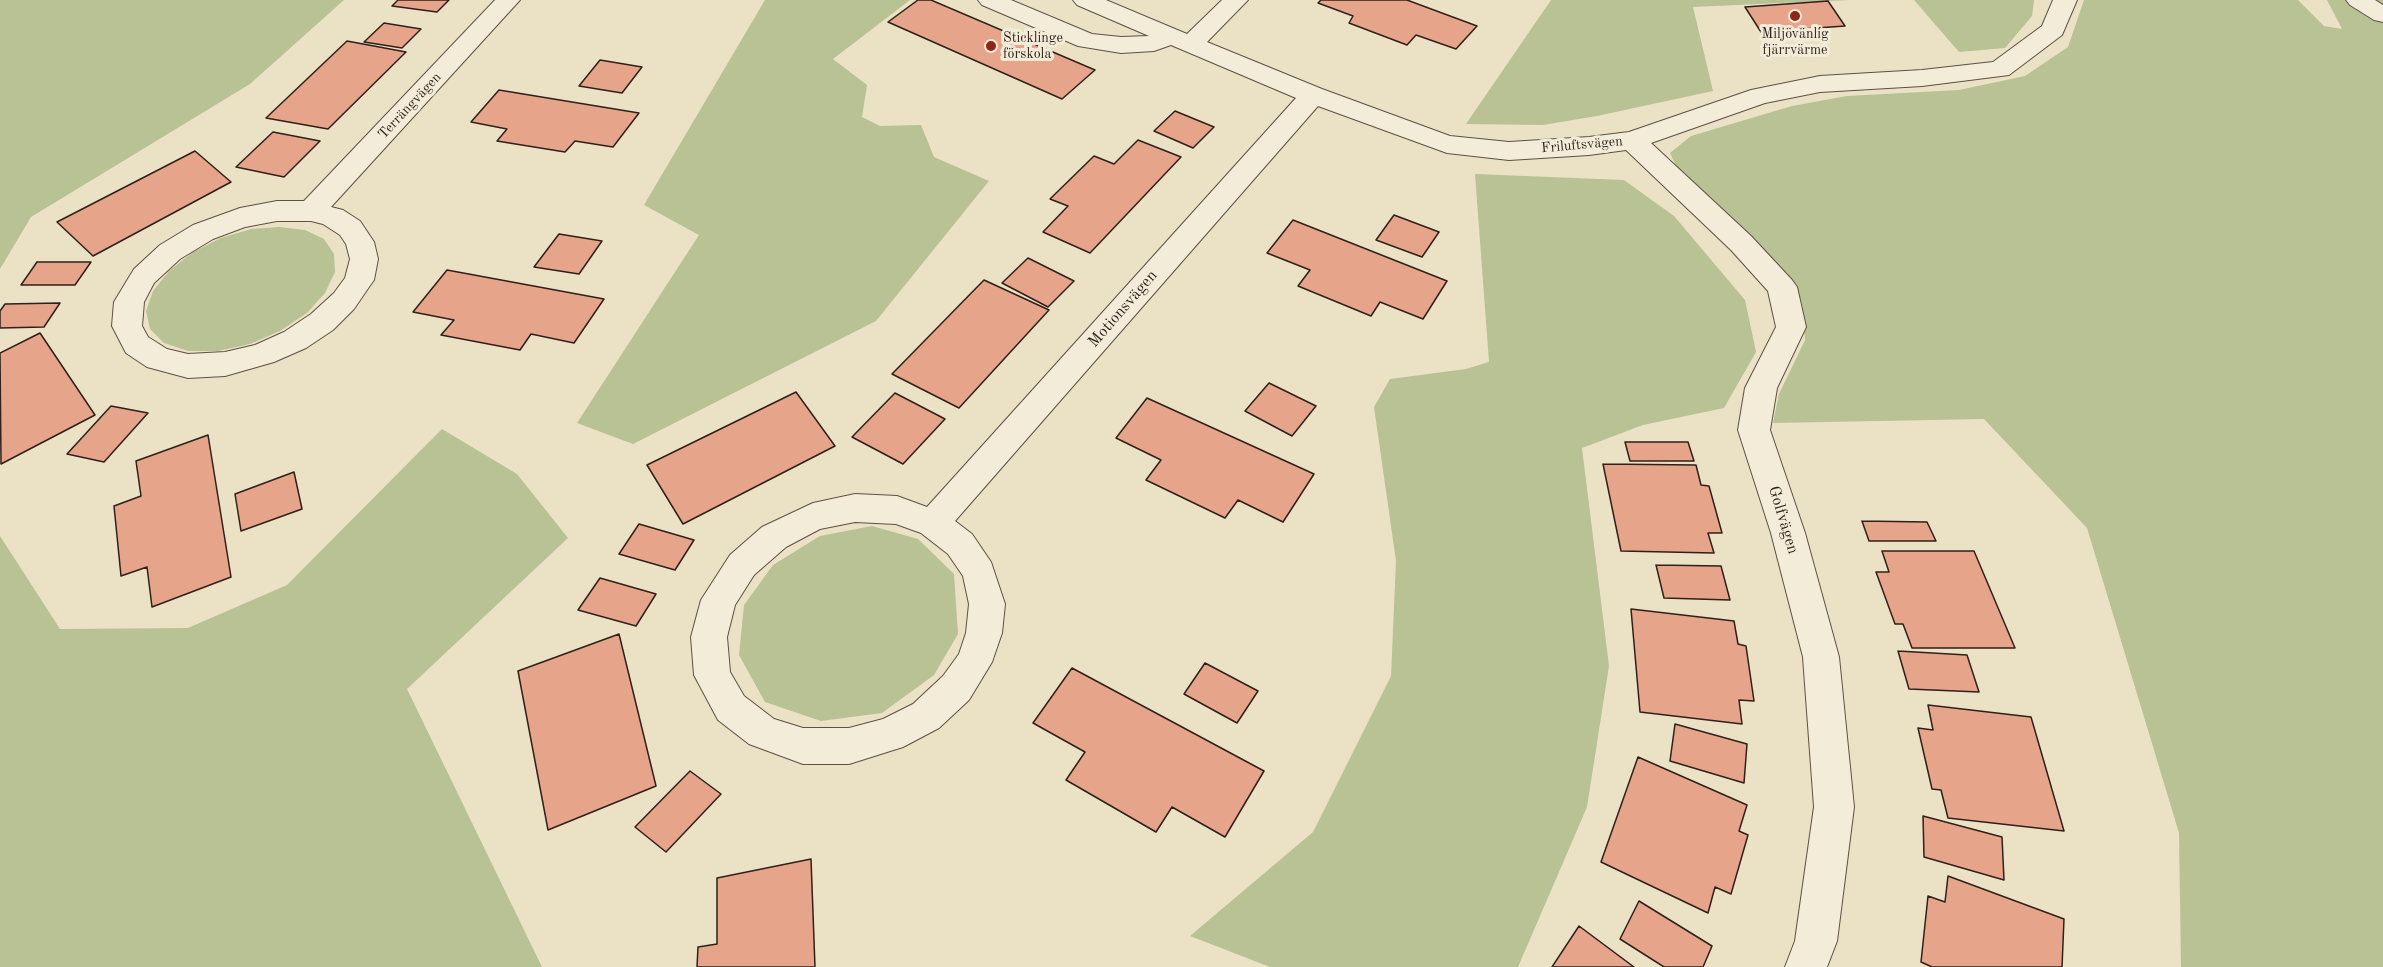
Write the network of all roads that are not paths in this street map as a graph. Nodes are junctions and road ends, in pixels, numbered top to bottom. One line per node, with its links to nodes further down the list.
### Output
1 (508, 0): 11 (street, Terrängvägen)
2 (990, 0): 8 (street)
3 (1084, 0): 8 (street, Friluftsvägen)
4 (1236, 0): 8 (street)
5 (2066, 0): 10 (street, Friluftsvägen)
6 (2358, 0): 7 (street)
7 (2383, 15)
8 (1182, 40): 9 (street, Friluftsvägen)
9 (1313, 95): 10 (street, Friluftsvägen); 12 (street, Motionsvägen)
10 (1632, 140): 13 (street, Golfvägen)
11 (311, 211): 11 (street)
12 (933, 523): 12 (street)
13 (1806, 967)

